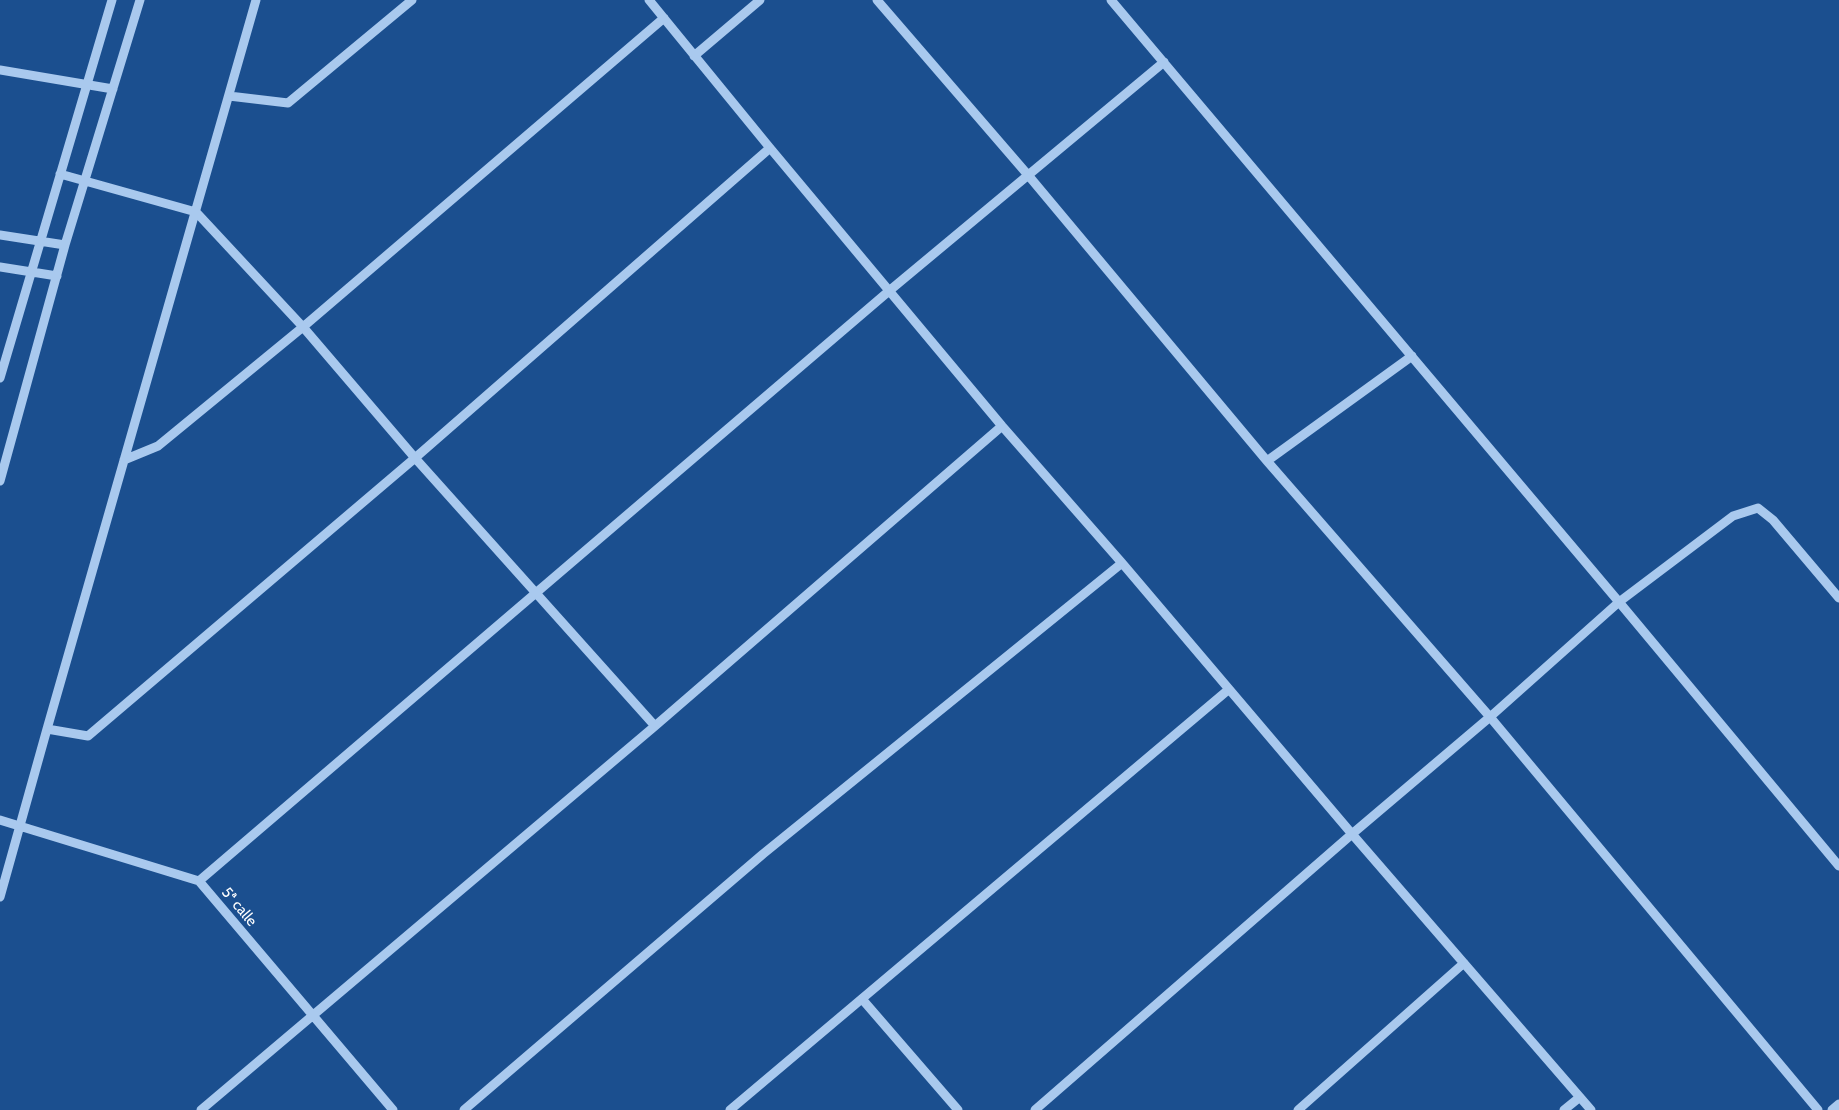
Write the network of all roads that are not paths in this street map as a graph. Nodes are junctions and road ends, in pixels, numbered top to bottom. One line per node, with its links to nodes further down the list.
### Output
1 (112, 0): 13 (street)
2 (140, 0): 14 (street)
3 (256, 0): 15 (street)
4 (412, 0): 15 (street)
5 (650, 0): 9 (street)
6 (760, 0): 10 (street)
7 (877, 0): 18 (street)
8 (1112, 0): 11 (street)
9 (664, 18): 10 (street); 28 (street)
10 (694, 56): 16 (street)
11 (1164, 62): 18 (street); 29 (street)
12 (0, 70): 13 (street)
13 (86, 83): 14 (street); 17 (street)
14 (113, 89): 19 (street)
15 (229, 96): 20 (street)
16 (770, 148): 27 (street); 32 (street)
17 (60, 174): 19 (street); 22 (street)
18 (1028, 175): 27 (street); 34 (street)
19 (84, 181): 20 (street); 23 (street)
20 (196, 212): 28 (street); 33 (street)
21 (0, 235): 22 (street)
22 (40, 241): 23 (street); 25 (street)
23 (65, 245): 26 (street)
24 (0, 267): 25 (street)
25 (31, 272): 26 (street); 30 (street)
26 (57, 276): 35 (street)
27 (889, 291): 31 (street); 37 (street)
28 (303, 327): 32 (street); 33 (street)
29 (1412, 356): 34 (street); 39 (street)
30 (0, 378)
31 (1002, 426): 36 (street); 42 (street)
32 (415, 458): 37 (street); 43 (street)
33 (124, 460): 43 (street)
34 (1267, 461): 41 (street)
35 (0, 481)
36 (1122, 563): 40 (street); 57 (street)
37 (535, 594): 42 (street); 48 (street)
38 (1839, 598): 39 (street)
39 (1619, 602): 41 (street); 47 (street)
40 (1228, 690): 46 (street); 51 (street)
41 (1490, 717): 46 (street); 64 (street)
42 (655, 726): 52 (street)
43 (46, 729): 45 (street)
44 (0, 820): 45 (street)
45 (21, 826): 48 (street); 49 (street)
46 (1352, 834): 50 (street); 60 (street)
47 (1839, 866)
48 (199, 881): 52 (street, 5ª calle)
49 (0, 897)
50 (1464, 963): 53 (street); 61 (street)
51 (862, 999): 58 (street); 59 (street)
52 (313, 1015): 55 (street); 56 (street, 5ª calle)
53 (1580, 1097): 62 (street); 63 (street)
54 (1839, 1104): 65 (street)
55 (201, 1110)
56 (394, 1110)
57 (464, 1110)
58 (730, 1110)
59 (958, 1110)
60 (1035, 1110)
61 (1298, 1110)
62 (1564, 1110)
63 (1591, 1110)
64 (1818, 1110)
65 (1832, 1110)

